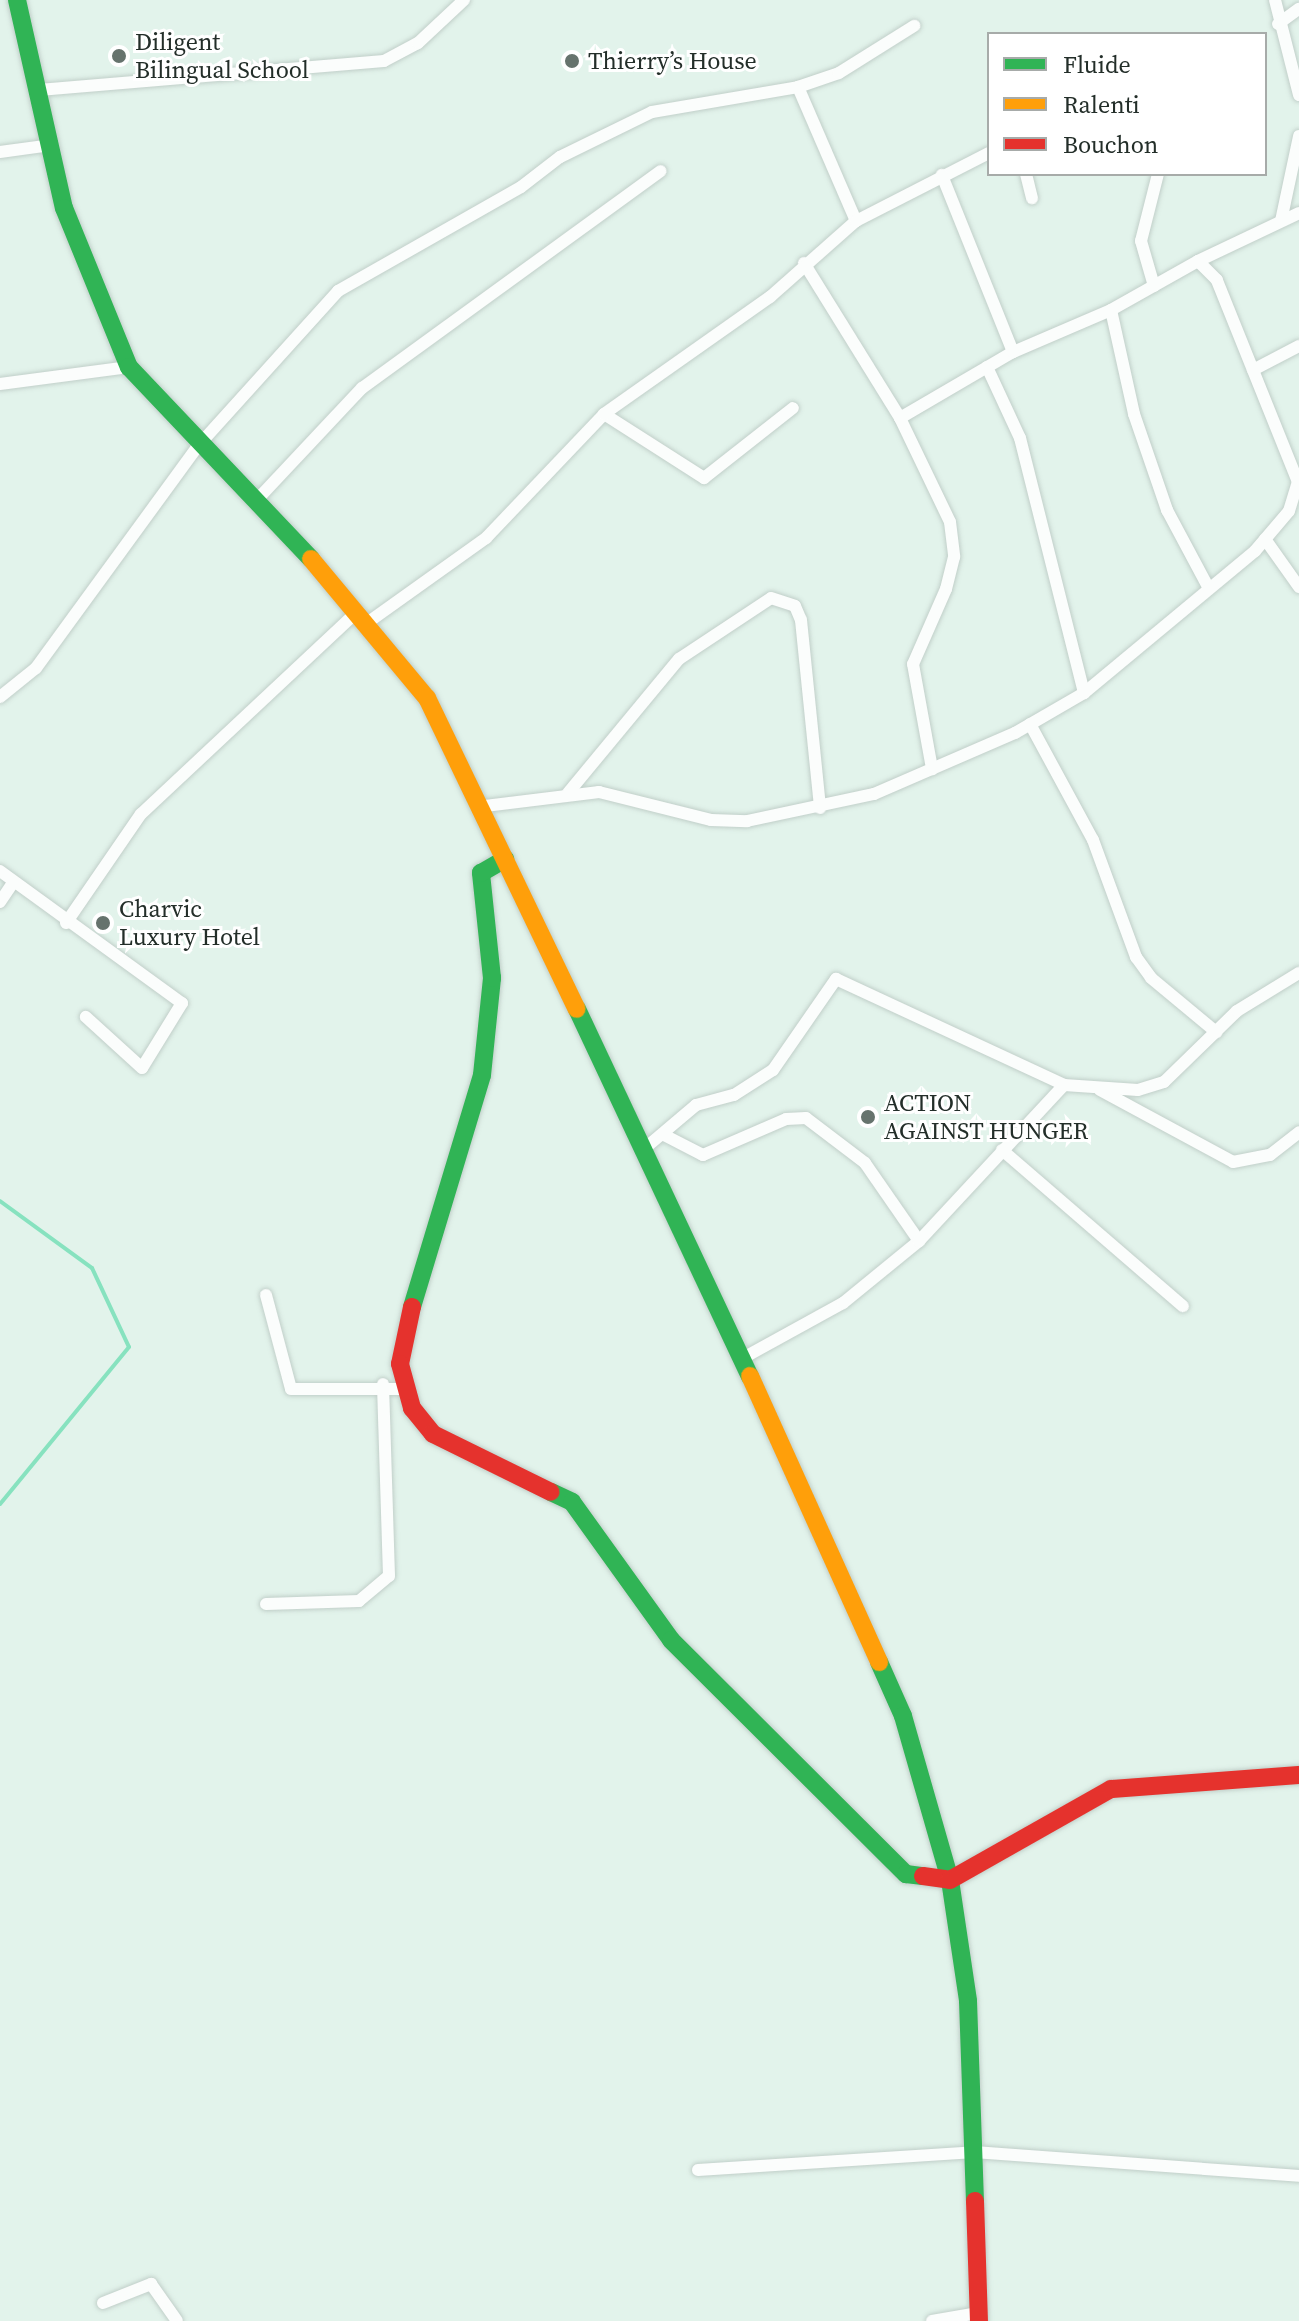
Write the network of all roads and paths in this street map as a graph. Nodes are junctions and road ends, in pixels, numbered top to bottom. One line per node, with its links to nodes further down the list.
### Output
1 (17, 0): 8 (main road)
2 (464, 0): 8 (street)
3 (1275, 0): 5 (street)
4 (1299, 9): 5 (street)
5 (1278, 24): 9 (street)
6 (914, 26): 7 (street)
7 (798, 87): 20 (street); 35 (street)
8 (39, 90): 11 (main road)
9 (1299, 95)
10 (1299, 136): 21 (street)
11 (51, 145): 12 (street); 28 (main road)
12 (0, 152)
13 (987, 154): 15 (street)
14 (661, 171): 36 (street)
15 (942, 175): 20 (street); 27 (street)
16 (1026, 176): 18 (street)
17 (1157, 176): 24 (street)
18 (1032, 198)
19 (1299, 213): 21 (street)
20 (856, 221): 23 (street)
21 (1281, 221): 22 (street)
22 (1198, 261): 24 (street); 30 (street)
23 (804, 263): 33 (street); 34 (street)
24 (1154, 286): 25 (street)
25 (1111, 310): 27 (street); 39 (street)
26 (1299, 346): 30 (street)
27 (1013, 352): 29 (street)
28 (129, 367): 31 (street); 35 (main road)
29 (987, 367): 34 (street); 42 (street)
30 (1253, 370): 37 (street)
31 (0, 384)
32 (793, 408): 33 (street)
33 (604, 414): 41 (street)
34 (900, 418): 45 (street)
35 (198, 446): 36 (main road); 43 (street)
36 (254, 503): 41 (main road)
37 (1294, 512): 38 (street)
38 (1265, 539): 39 (street); 40 (street)
39 (1207, 585): 42 (street)
40 (1299, 587)
41 (364, 616): 47 (main road); 53 (street)
42 (1084, 693): 44 (street)
43 (0, 697)
44 (1030, 724): 45 (street); 56 (street)
45 (932, 769): 48 (street)
46 (568, 793): 47 (street); 48 (street); 48 (street)
47 (485, 806): 49 (main road)
48 (820, 808)
49 (505, 859): 61 (main road); 68 (main road)
50 (0, 871): 51 (street)
51 (13, 883): 52 (street); 53 (street)
52 (0, 902)
53 (66, 923): 55 (street)
54 (1299, 973): 56 (street)
55 (86, 1017)
56 (1216, 1032): 58 (street)
57 (1064, 1085): 58 (street); 60 (street); 62 (street)
58 (1097, 1088): 59 (street)
59 (1299, 1132)
60 (664, 1135): 61 (street); 63 (street)
61 (644, 1149): 66 (main road)
62 (1002, 1150): 63 (street); 65 (street)
63 (919, 1241): 66 (street)
64 (266, 1295): 67 (street)
65 (1183, 1306)
66 (738, 1361): 71 (main road)
67 (383, 1384): 68 (street); 69 (street)
68 (403, 1389): 71 (main road)
69 (266, 1604)
70 (1299, 1775): 71 (main road)
71 (950, 1880): 72 (main road)
72 (974, 2152): 73 (street); 74 (street); 76 (main road)
73 (698, 2170)
74 (1299, 2176)
75 (103, 2303): 77 (street)
76 (979, 2317): 78 (street)
77 (177, 2321)
78 (932, 2321)

